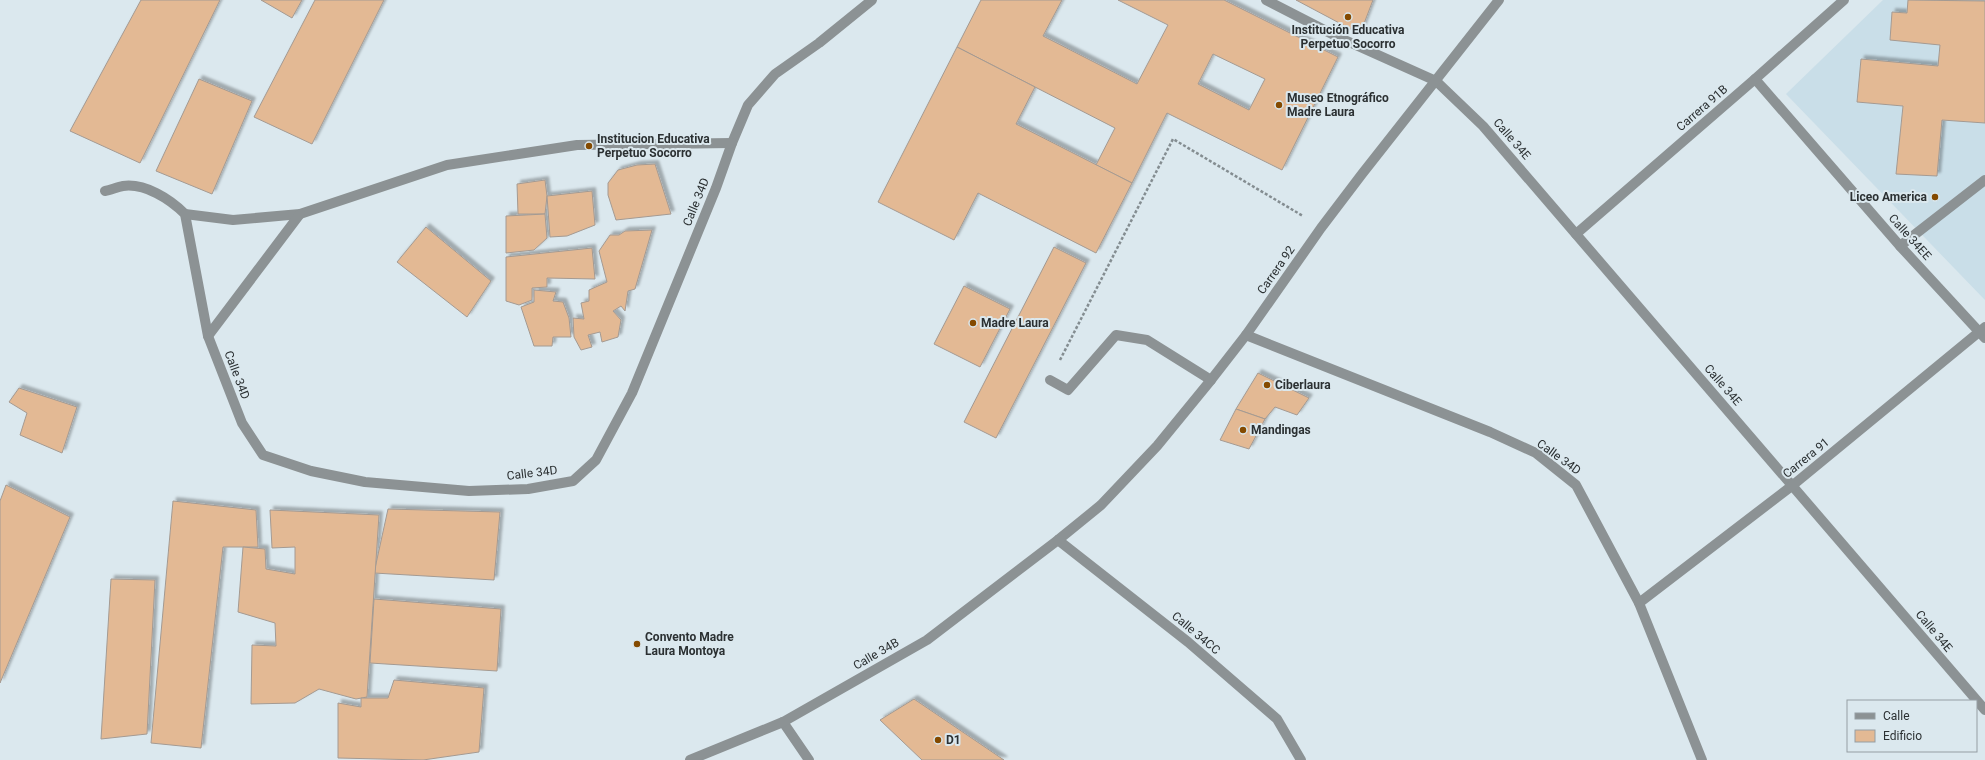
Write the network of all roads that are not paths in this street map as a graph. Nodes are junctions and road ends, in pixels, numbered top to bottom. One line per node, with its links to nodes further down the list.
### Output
1 (872, 0): 7 (street, Calle 34D)
2 (1266, 0): 6 (street)
3 (1499, 0): 6 (street, Carrera 92)
4 (1844, 0): 5 (street, Carrera 91B)
5 (1755, 79): 12 (street, Carrera 91B); 13 (street, Calle 34EE)
6 (1436, 81): 12 (street, Calle 34E); 15 (street, Carrera 92)
7 (732, 143): 11 (street); 16 (street, Calle 34D)
8 (1985, 180): 13 (street)
9 (105, 192): 10 (street)
10 (185, 214): 11 (street); 16 (street, Calle 34D)
11 (300, 214): 16 (street)
12 (1576, 234): 19 (street, Calle 34E)
13 (1900, 246): 14 (street, Calle 34EE)
14 (1983, 332): 19 (street, Carrera 91)
15 (1246, 335): 18 (street, Carrera 92); 21 (street, Calle 34D)
16 (208, 336)
17 (1050, 380): 18 (street)
18 (1211, 380): 20 (street, Carrera 92)
19 (1793, 486): 21 (street, Carrera 91); 22 (street, Calle 34E)
20 (1058, 540): 25 (street, Calle 34B); 28 (street, Calle 34CC)
21 (1639, 603): 29 (street, Calle 34D)
22 (1976, 700)
23 (1977, 701): 24 (street, Calle 34E)
24 (1985, 710)
25 (783, 722): 26 (street, Calle 34B); 27 (street)
26 (690, 760)
27 (810, 760)
28 (1301, 760)
29 (1702, 760)

